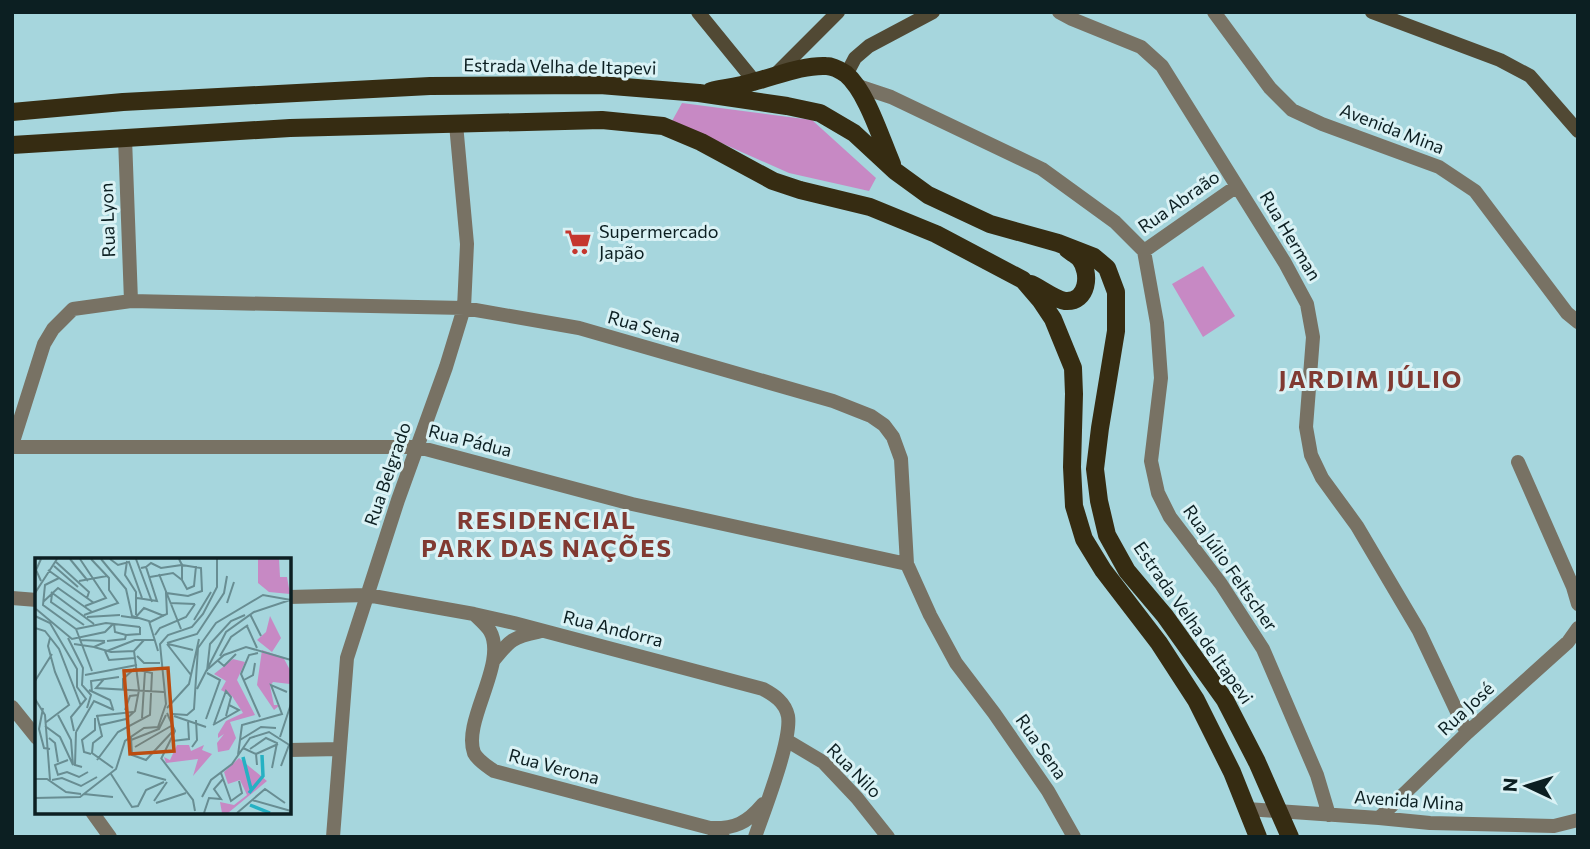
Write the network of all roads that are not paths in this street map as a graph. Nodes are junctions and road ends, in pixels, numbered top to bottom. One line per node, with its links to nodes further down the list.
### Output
1 (698, 12): 11 (main road)
2 (838, 12): 9 (main road)
3 (933, 12): 8 (main road)
4 (1059, 12): 19 (street, Rua Herman)
5 (1214, 12): 25 (street, Avenida Mina)
6 (1372, 12): 7 (main road)
7 (1387, 15): 15 (main road)
8 (912, 16): 10 (main road)
9 (775, 75): 10 (main road); 11 (main road)
10 (850, 80): 18 (main road); 21 (street)
11 (755, 82): 12 (main road)
12 (699, 93): 13 (main road, Estrada Velha de Itapevi); 18 (main road, Estrada Velha de Itapevi)
13 (12, 112)
14 (456, 124): 16 (main road); 22 (main road); 24 (street, Rua Belgrado)
15 (1578, 131)
16 (125, 138): 17 (main road); 23 (street, Rua Lyon)
17 (12, 145)
18 (895, 171): 20 (main road, Estrada Velha de Itapevi)
19 (1237, 186): 21 (street, Rua Abraão); 40 (street, Rua Herman)
20 (1058, 243): 22 (main road); 47 (main road, Estrada Velha de Itapevi)
21 (1144, 251): 49 (street, Rua Júlio Feltscher)
22 (1023, 280): 46 (main road)
23 (131, 301): 24 (street, Rua Sena); 26 (street, Rua Sena)
24 (464, 308): 27 (street, Rua Belgrado); 29 (street, Rua Sena)
25 (1578, 322)
26 (12, 446): 27 (street, Rua Pádua)
27 (418, 447): 29 (street, Rua Pádua); 30 (street, Rua Belgrado)
28 (1518, 462): 34 (street)
29 (907, 564): 59 (street, Rua Sena)
30 (368, 595): 31 (street, Rua Andorra); 35 (street, Rua Andorra); 44 (street, Rua Belgrado)
31 (290, 597)
32 (12, 598): 33 (street)
33 (35, 600)
34 (1578, 604)
35 (474, 614): 37 (street, Rua Andorra); 38 (street)
36 (1578, 628): 40 (street, Rua José)
37 (543, 631): 38 (street); 42 (street, Rua Andorra)
38 (494, 660): 53 (street, Rua Verona)
39 (12, 707): 41 (street)
40 (1467, 733): 50 (street, Rua José)
41 (35, 735)
42 (786, 740): 45 (street, Rua Andorra); 58 (street, Rua Nilo)
43 (290, 750): 44 (street)
44 (340, 750): 55 (street, Rua Belgrado)
45 (770, 794): 53 (street); 57 (street, Rua Andorra)
46 (1247, 809): 47 (street, Avenida Mina); 60 (main road)
47 (1279, 812): 49 (street, Avenida Mina); 61 (main road, Estrada Velha de Itapevi)
48 (93, 814): 54 (street)
49 (1329, 815): 50 (street, Avenida Mina)
50 (1379, 818): 52 (street, Avenida Mina)
51 (1578, 820): 52 (street, Avenida Mina)
52 (1430, 823): 62 (street)
53 (710, 828): 56 (street, Rua Verona)
54 (110, 837)
55 (333, 837)
56 (723, 837)
57 (755, 837)
58 (888, 837)
59 (1074, 837)
60 (1258, 837)
61 (1290, 837)
62 (1441, 837)

